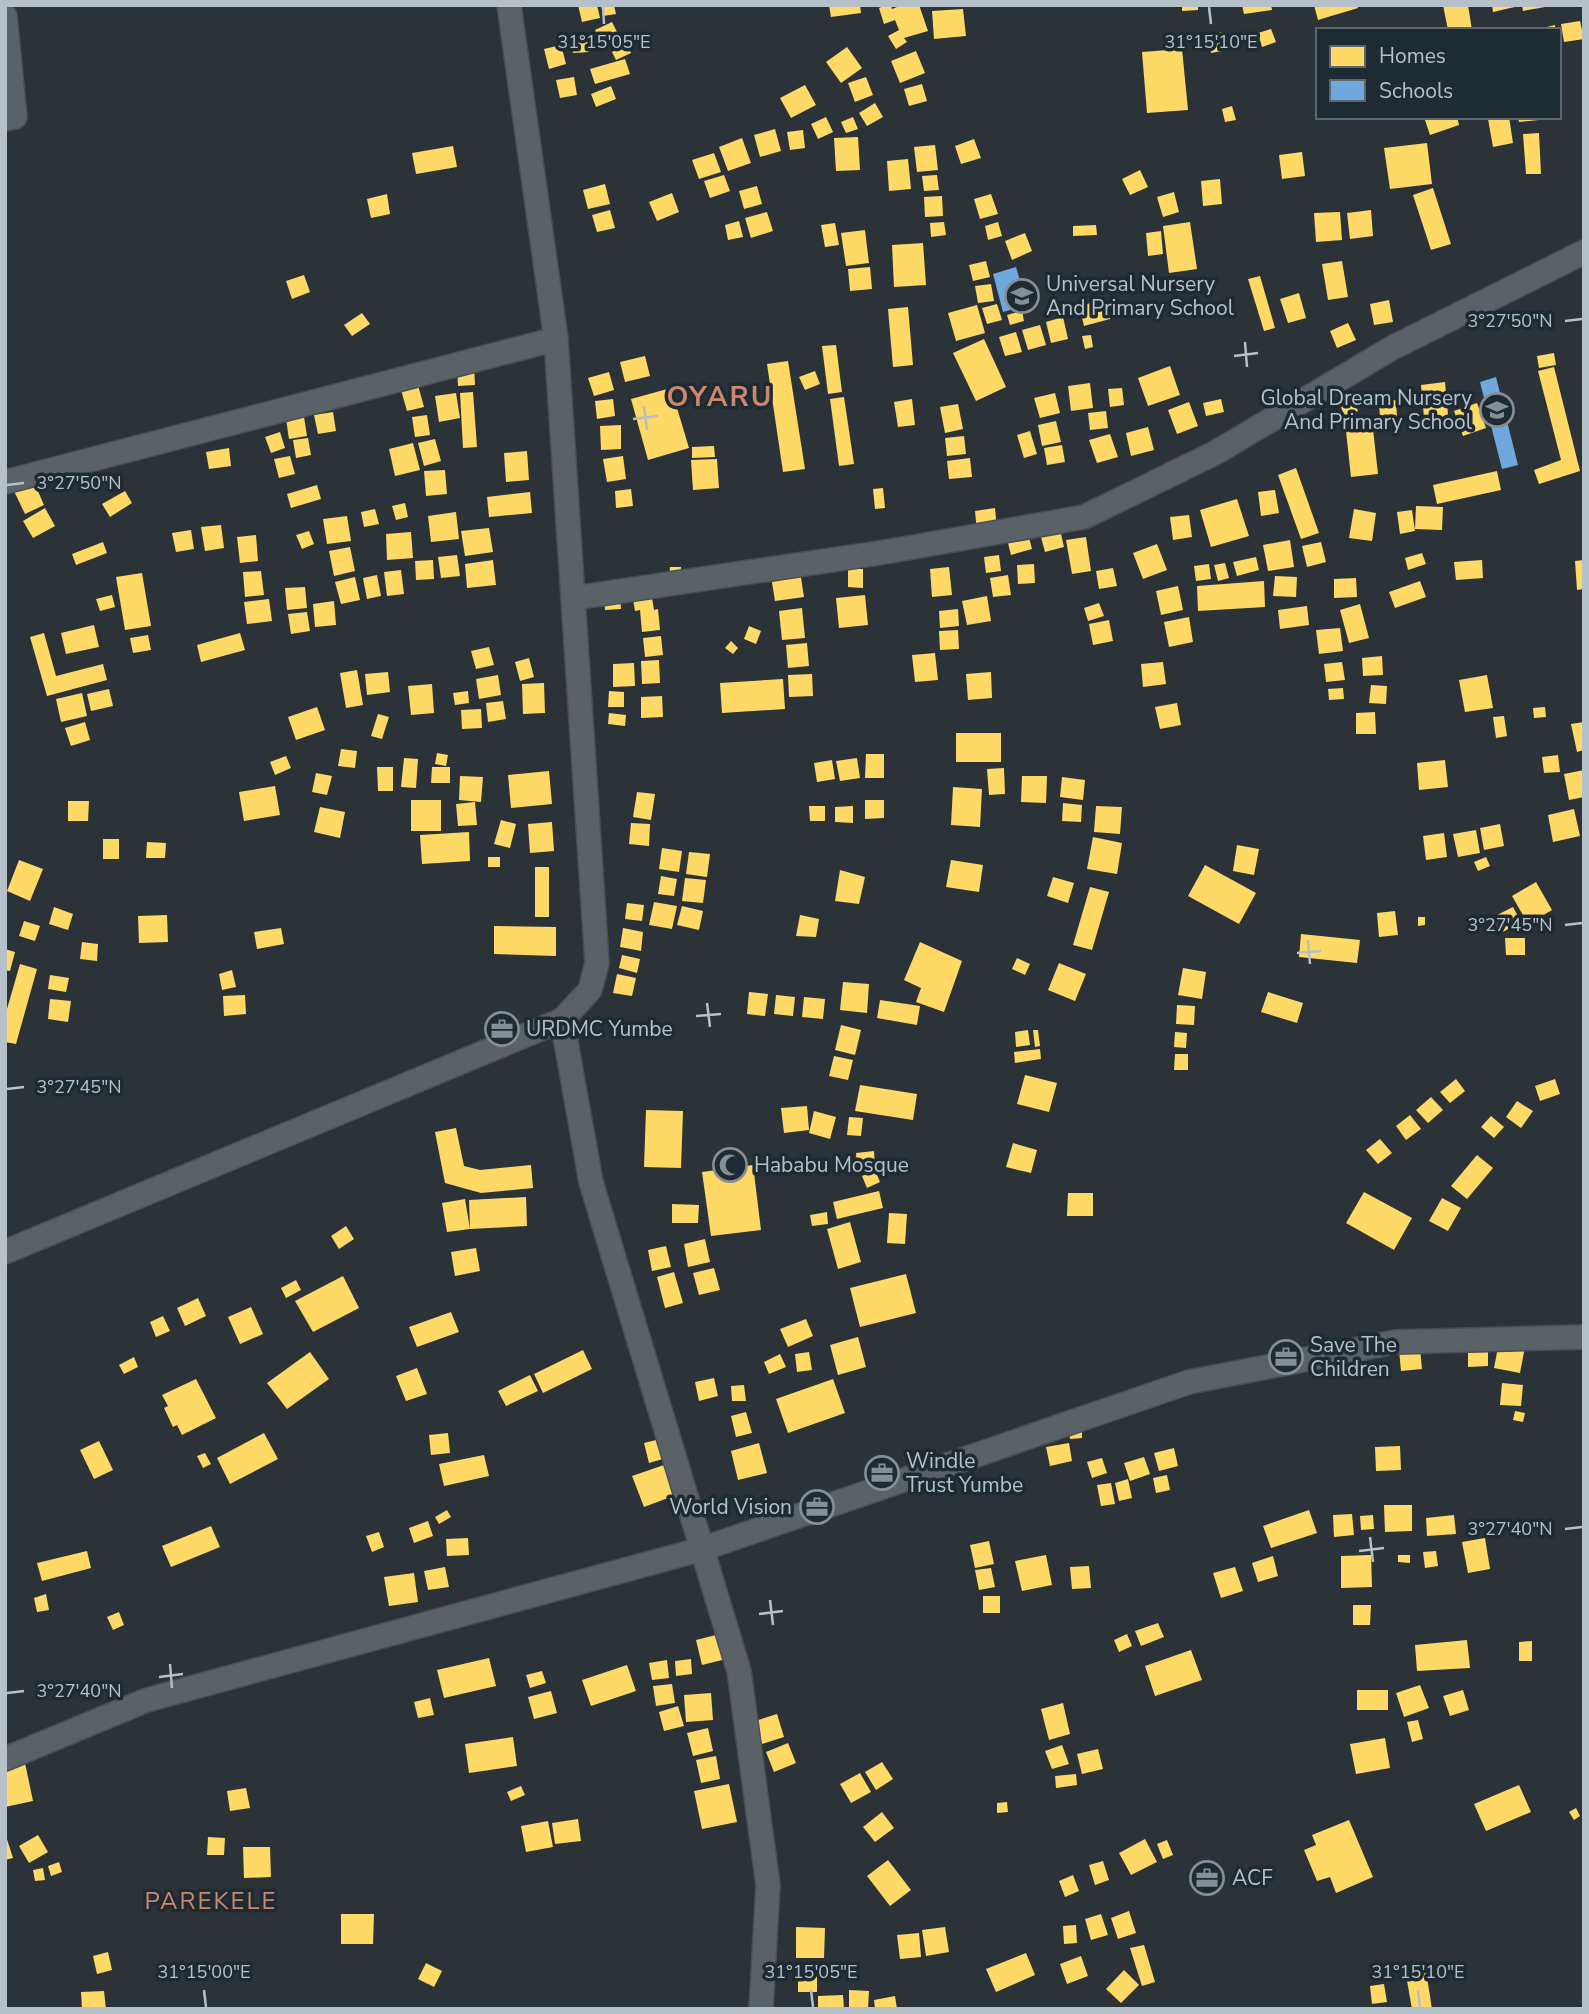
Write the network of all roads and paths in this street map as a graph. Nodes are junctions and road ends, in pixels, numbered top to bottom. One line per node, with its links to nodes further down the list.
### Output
1 (509, 5): 5 (street)
2 (5, 16): 3 (street)
3 (5, 119)
4 (1584, 252): 7 (street)
5 (556, 339): 6 (street); 7 (street)
6 (5, 482)
7 (574, 598): 8 (street)
8 (562, 1020): 9 (street); 11 (street)
9 (5, 1252)
10 (1584, 1337): 11 (street)
11 (702, 1549): 12 (street); 13 (street)
12 (5, 1759)
13 (761, 2009)

